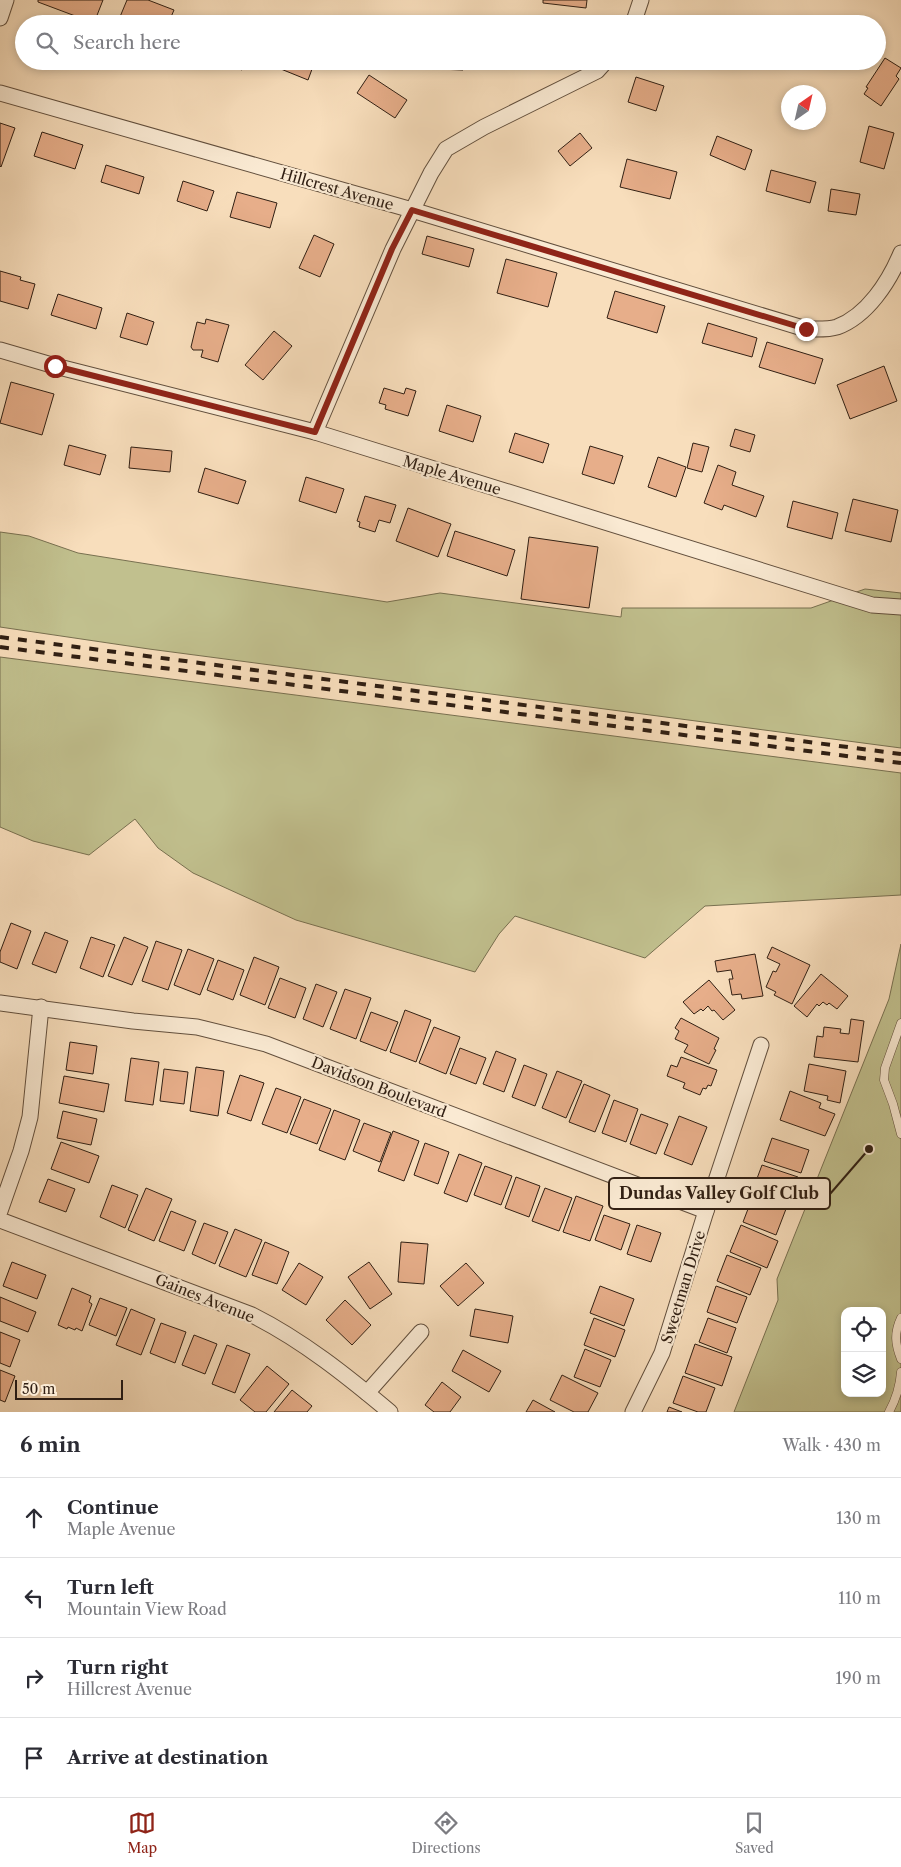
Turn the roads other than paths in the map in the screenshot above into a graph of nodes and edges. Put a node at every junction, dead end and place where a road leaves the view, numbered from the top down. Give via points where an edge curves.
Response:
1 (6, 0) edge
2 (642, 0) edge
3 (636, 15) edge
4 (0, 18) edge
5 (599, 70) edge
6 (0, 94) edge
7 (412, 210) junction
8 (901, 253) edge
9 (0, 350) edge
10 (315, 432) junction
11 (901, 607) edge
12 (0, 1003) edge
13 (41, 1008) junction
14 (901, 1023) edge
15 (761, 1045) dead end
16 (901, 1134) edge
17 (0, 1210) edge
18 (706, 1211) junction
19 (0, 1220) edge
20 (901, 1318) edge
21 (420, 1332) dead end
22 (901, 1359) edge
23 (901, 1372) edge
24 (367, 1393) junction
25 (390, 1412) edge
26 (633, 1412) edge
27 (889, 1412) edge

1 - 4 street
2 - 3 street
5 - 7 street via 446,149
6 - 7 street, Hillcrest Avenue
7 - 8 street, Hillcrest Avenue via 806,329 836,328 861,314 884,285
7 - 10 street via 392,249
9 - 10 street, Maple Avenue
10 - 11 street, Maple Avenue via 872,605
12 - 13 street, Davidson Boulevard
13 - 17 street via 30,1117 22,1151
13 - 18 street, Davidson Boulevard via 197,1027 266,1044
14 - 16 lane via 884,1080
15 - 18 street, Sweetman Drive
18 - 26 street, Sweetman Drive via 662,1353
19 - 24 street, Gaines Avenue via 252,1315 278,1328
20 - 22 lane via 895,1338
21 - 24 street
23 - 27 lane
24 - 25 street, Gaines Avenue

